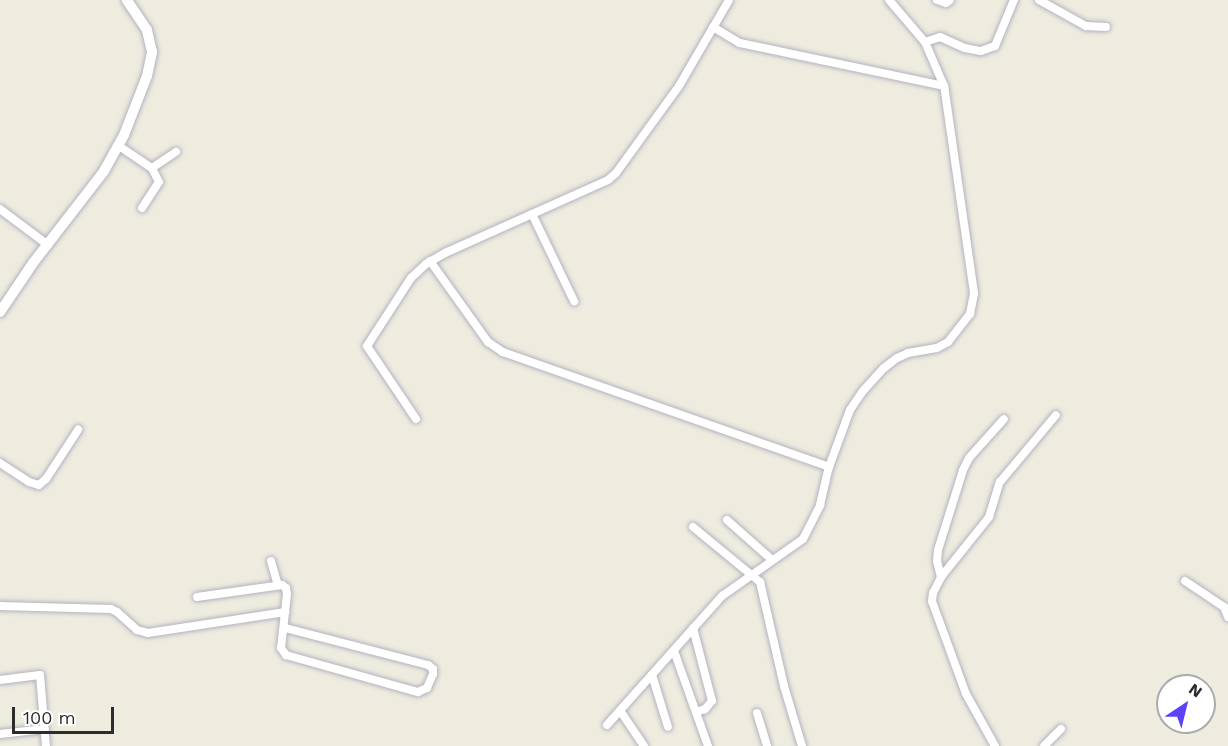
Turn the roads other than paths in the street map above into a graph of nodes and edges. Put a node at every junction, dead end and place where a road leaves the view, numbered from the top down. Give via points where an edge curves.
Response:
1 (127, 0) edge
2 (729, 0) edge
3 (889, 0) edge
4 (938, 0) edge
5 (950, 0) edge
6 (1014, 0) edge
7 (1039, 0) edge
8 (714, 27) junction
9 (1106, 27) dead end
10 (925, 42) junction
11 (944, 86) junction
12 (119, 146) junction
13 (176, 152) dead end
14 (152, 168) junction
15 (142, 208) dead end
16 (0, 209) edge
17 (532, 214) junction
18 (48, 245) junction
19 (430, 261) junction
20 (574, 301) dead end
21 (1, 310) edge
22 (1056, 415) dead end
23 (1004, 418) dead end
24 (416, 419) dead end
25 (78, 430) dead end
26 (0, 463) edge
27 (830, 467) junction
28 (727, 520) dead end
29 (693, 527) dead end
30 (772, 560) junction
31 (272, 561) dead end
32 (753, 574) junction
33 (941, 577) junction
34 (1185, 580) dead end
35 (278, 585) junction
36 (197, 597) dead end
37 (0, 606) edge
38 (285, 612) junction
39 (1228, 617) edge
40 (285, 628) junction
41 (693, 628) junction
42 (674, 651) junction
43 (652, 675) junction
44 (0, 680) edge
45 (621, 712) junction
46 (696, 712) junction
47 (757, 713) dead end
48 (607, 725) dead end
49 (668, 727) dead end
50 (45, 729) junction
51 (1061, 729) dead end
52 (0, 734) edge
53 (46, 746) edge
54 (644, 746) edge
55 (708, 746) edge
56 (767, 746) edge
57 (802, 746) edge
58 (995, 746) edge
59 (1044, 746) edge

1 - 12 main road via 147,30 152,52 147,76
2 - 8 street
3 - 10 street
4 - 5 street
6 - 10 street via 995,46 981,51 940,37
7 - 9 street via 1086,26
8 - 11 street via 740,43
8 - 17 street via 679,86 616,173 597,186
10 - 11 street
11 - 27 street via 973,303 963,325 948,342 908,353 884,368 850,410
12 - 14 street
12 - 18 main road
13 - 14 street
14 - 15 street via 159,182
16 - 18 street
17 - 19 street
17 - 20 street
18 - 21 main road
19 - 24 street via 411,278 367,344
19 - 27 street via 488,342 503,352
22 - 33 street via 1000,482 989,517
23 - 33 street via 963,470 938,550
25 - 26 street via 39,485
27 - 30 street via 809,530 798,545
28 - 30 street
29 - 32 street
30 - 32 street
31 - 35 street
32 - 41 street via 722,596
32 - 57 street via 761,586
33 - 58 street via 932,601 952,662
34 - 39 street via 1224,608
35 - 36 street
35 - 38 street via 286,588
37 - 38 street via 111,609 137,630 148,633
38 - 40 street
40 - 40 street via 283,652 301,661 418,692 427,688 433,674 428,665
41 - 42 street
41 - 46 street via 712,701
42 - 43 street
42 - 46 street
43 - 45 street
43 - 49 street
44 - 50 street via 40,675
45 - 48 street
45 - 54 street
46 - 55 street
47 - 56 street
50 - 52 street
50 - 53 street
51 - 59 street

